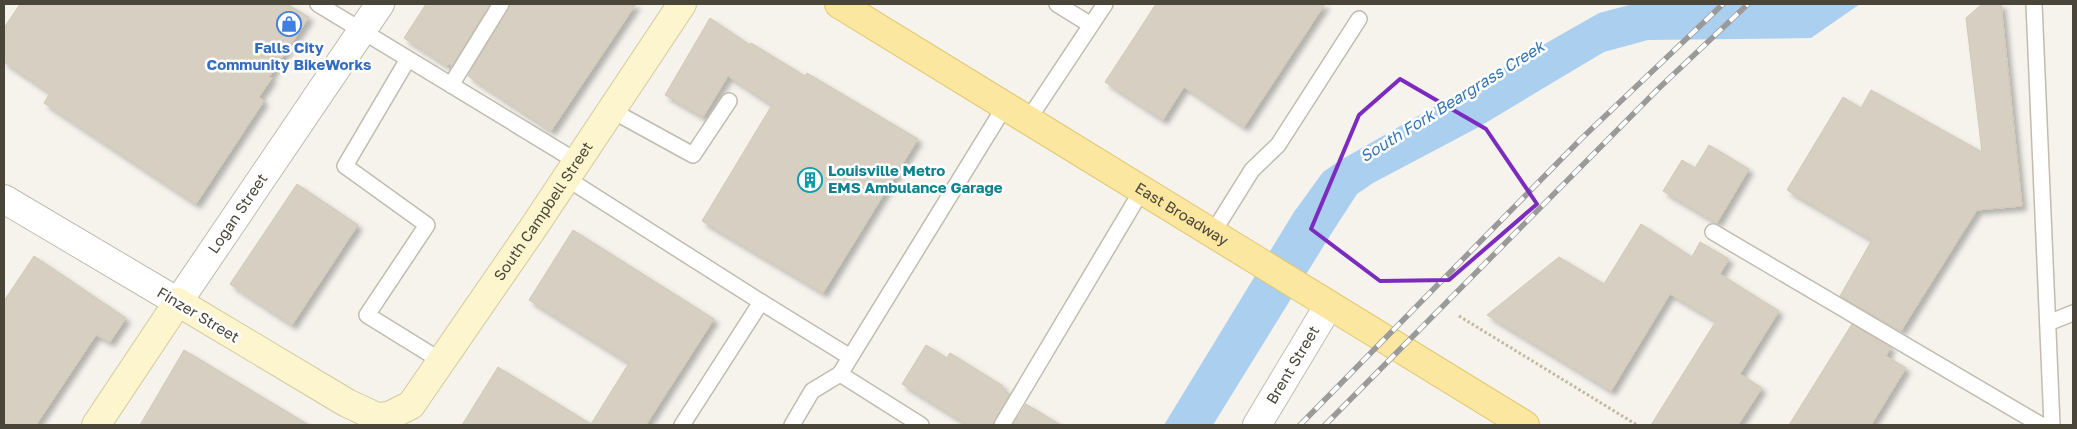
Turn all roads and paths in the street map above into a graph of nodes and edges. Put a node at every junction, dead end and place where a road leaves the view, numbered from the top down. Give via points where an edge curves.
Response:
1 (318, 4) edge
2 (380, 4) edge
3 (501, 4) edge
4 (682, 4) edge
5 (839, 4) edge
6 (1057, 4) edge
7 (1105, 4) edge
8 (2034, 4) edge
9 (1359, 19) dead end
10 (1091, 25) junction
11 (363, 31) junction
12 (408, 59) junction
13 (450, 85) junction
14 (729, 101) dead end
15 (611, 110) junction
16 (1016, 113) junction
17 (571, 169) junction
18 (1142, 190) junction
19 (4, 199) edge
20 (1713, 232) dead end
21 (1212, 234) junction
22 (178, 302) junction
23 (761, 302) junction
24 (1329, 305) junction
25 (2073, 313) edge
26 (1459, 316) dead end
27 (2048, 323) junction
28 (850, 357) junction
29 (443, 362) junction
30 (840, 374) junction
31 (396, 418) edge
32 (1508, 421) edge
33 (96, 425) edge
34 (682, 425) edge
35 (792, 425) edge
36 (921, 425) edge
37 (1002, 425) edge
38 (1257, 425) edge
39 (1637, 425) edge
40 (2041, 425) edge
41 (2052, 425) edge

1 - 11 lane
2 - 11 street, Logan Street
3 - 13 lane
4 - 15 main road, South Campbell Street
5 - 16 main road, East Broadway
6 - 10 lane
7 - 10 lane
8 - 27 lane
9 - 21 lane via 1278,145 1252,170
10 - 16 lane
11 - 12 lane
11 - 22 street, Logan Street
12 - 13 lane
12 - 29 lane via 345,166 427,225 367,315
13 - 17 lane
14 - 15 lane via 693,155
15 - 17 main road, South Campbell Street
16 - 18 main road, East Broadway
16 - 28 lane
17 - 23 lane
17 - 29 main road, South Campbell Street
18 - 21 main road, East Broadway
18 - 37 lane
19 - 22 street, Finzer Street
20 - 40 lane
21 - 24 main road, East Broadway
22 - 31 main road, Finzer Street via 347,403 377,417
22 - 33 main road, Logan Street
23 - 28 lane
23 - 34 lane
24 - 32 main road, East Broadway
24 - 38 street, Brent Street
25 - 27 lane
26 - 39 path
27 - 41 lane
28 - 30 lane
29 - 31 main road, South Campbell Street via 412,405
30 - 35 lane via 812,391
30 - 36 lane

